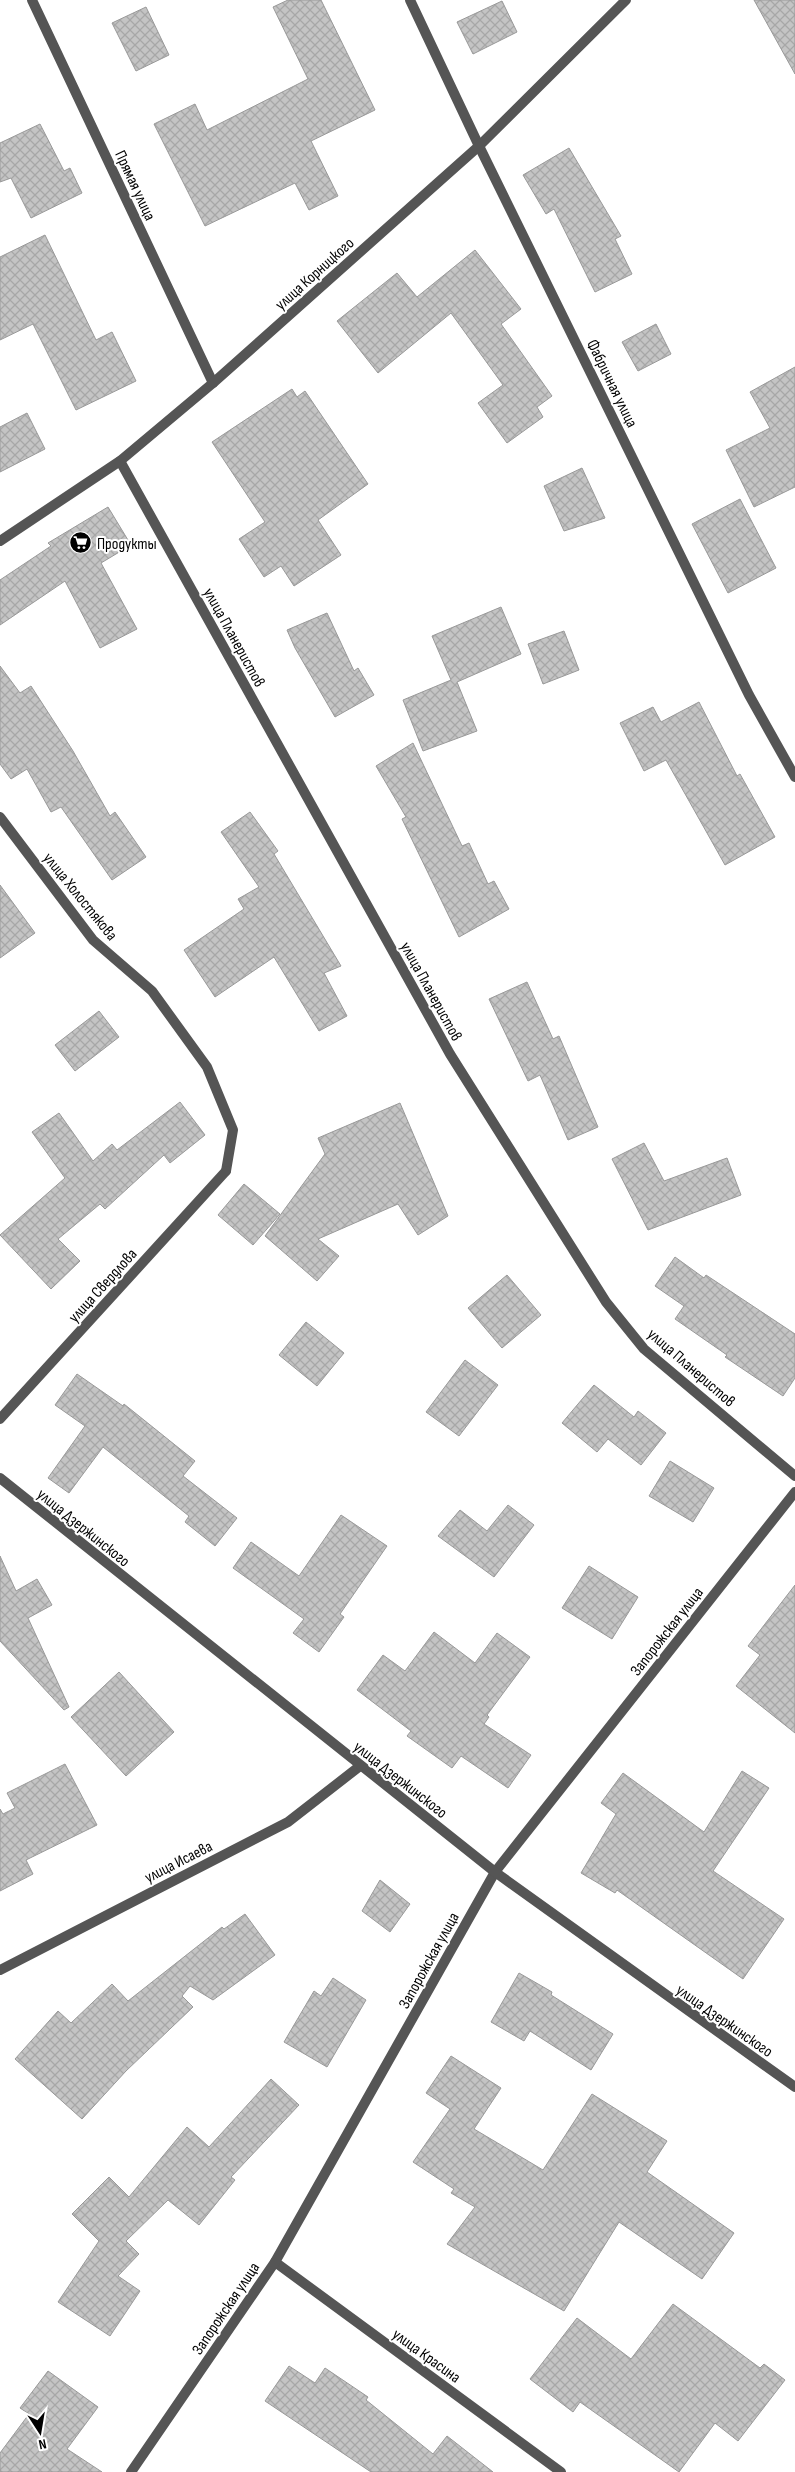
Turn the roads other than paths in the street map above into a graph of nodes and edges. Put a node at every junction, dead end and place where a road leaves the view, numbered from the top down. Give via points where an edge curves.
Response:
1 (32, 0) edge
2 (410, 0) edge
3 (626, 0) edge
4 (479, 146) junction
5 (213, 382) junction
6 (120, 461) junction
7 (0, 541) edge
8 (795, 777) edge
9 (0, 817) edge
10 (226, 1171) joint
11 (0, 1419) edge
12 (795, 1476) edge
13 (0, 1478) edge
14 (795, 1492) edge
15 (360, 1766) junction
16 (495, 1872) junction
17 (0, 1970) edge
18 (795, 2087) edge
19 (275, 2262) junction
20 (131, 2472) edge
21 (560, 2472) edge

1 - 5 street, Прямая улица
2 - 4 street, Фабричная улица
3 - 4 street, улица Корницкого
4 - 5 street, улица Корницкого
4 - 8 street, Фабричная улица via 749,695
5 - 6 street, улица Корницкого
6 - 7 street, улица Корницкого
6 - 12 street, улица Планеристов via 450,1054 606,1302 644,1349
9 - 10 street, улица Холостякова via 93,940 152,992 207,1066 233,1130
10 - 11 street, улица Свердлова
13 - 15 street, улица Дзержинского
14 - 16 street, Запорожская улица
15 - 16 street, улица Дзержинского
15 - 17 street, улица Исаева via 288,1822
16 - 18 street, улица Дзержинского
16 - 19 street, Запорожская улица
19 - 20 street, Запорожская улица
19 - 21 street, улица Красина

